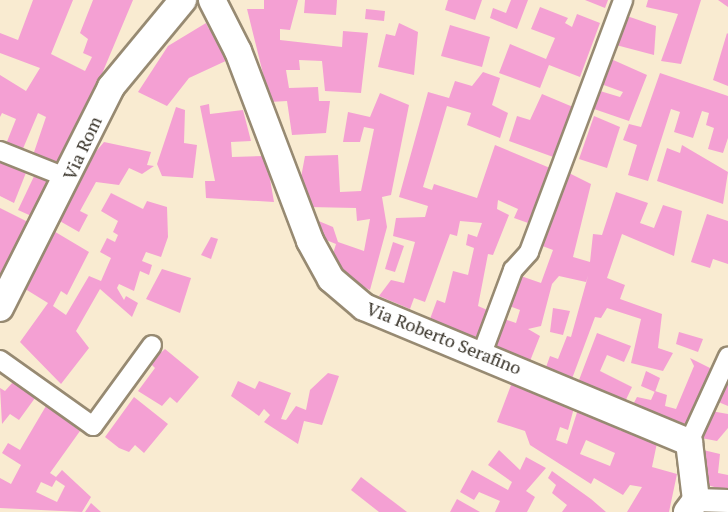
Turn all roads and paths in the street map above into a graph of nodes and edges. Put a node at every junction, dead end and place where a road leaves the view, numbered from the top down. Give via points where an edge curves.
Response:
1 (183, 0) edge
2 (213, 0) edge
3 (623, 0) edge
4 (0, 151) edge
5 (68, 178) junction
6 (0, 308) edge
7 (152, 345) dead end
8 (481, 356) junction
9 (728, 357) edge
10 (0, 360) edge
11 (689, 442) junction
12 (728, 501) edge
13 (691, 506) edge

1 - 5 main road, Via Rom via 111,87
2 - 8 main road, Via Roberto Serafino via 238,51 310,241 331,279 364,307
3 - 8 street via 529,252 513,270
4 - 5 street
5 - 6 main road, Via Rom
7 - 10 street via 93,426
8 - 11 main road, Via Roberto Serafino
9 - 11 street
11 - 13 main road
12 - 13 street

